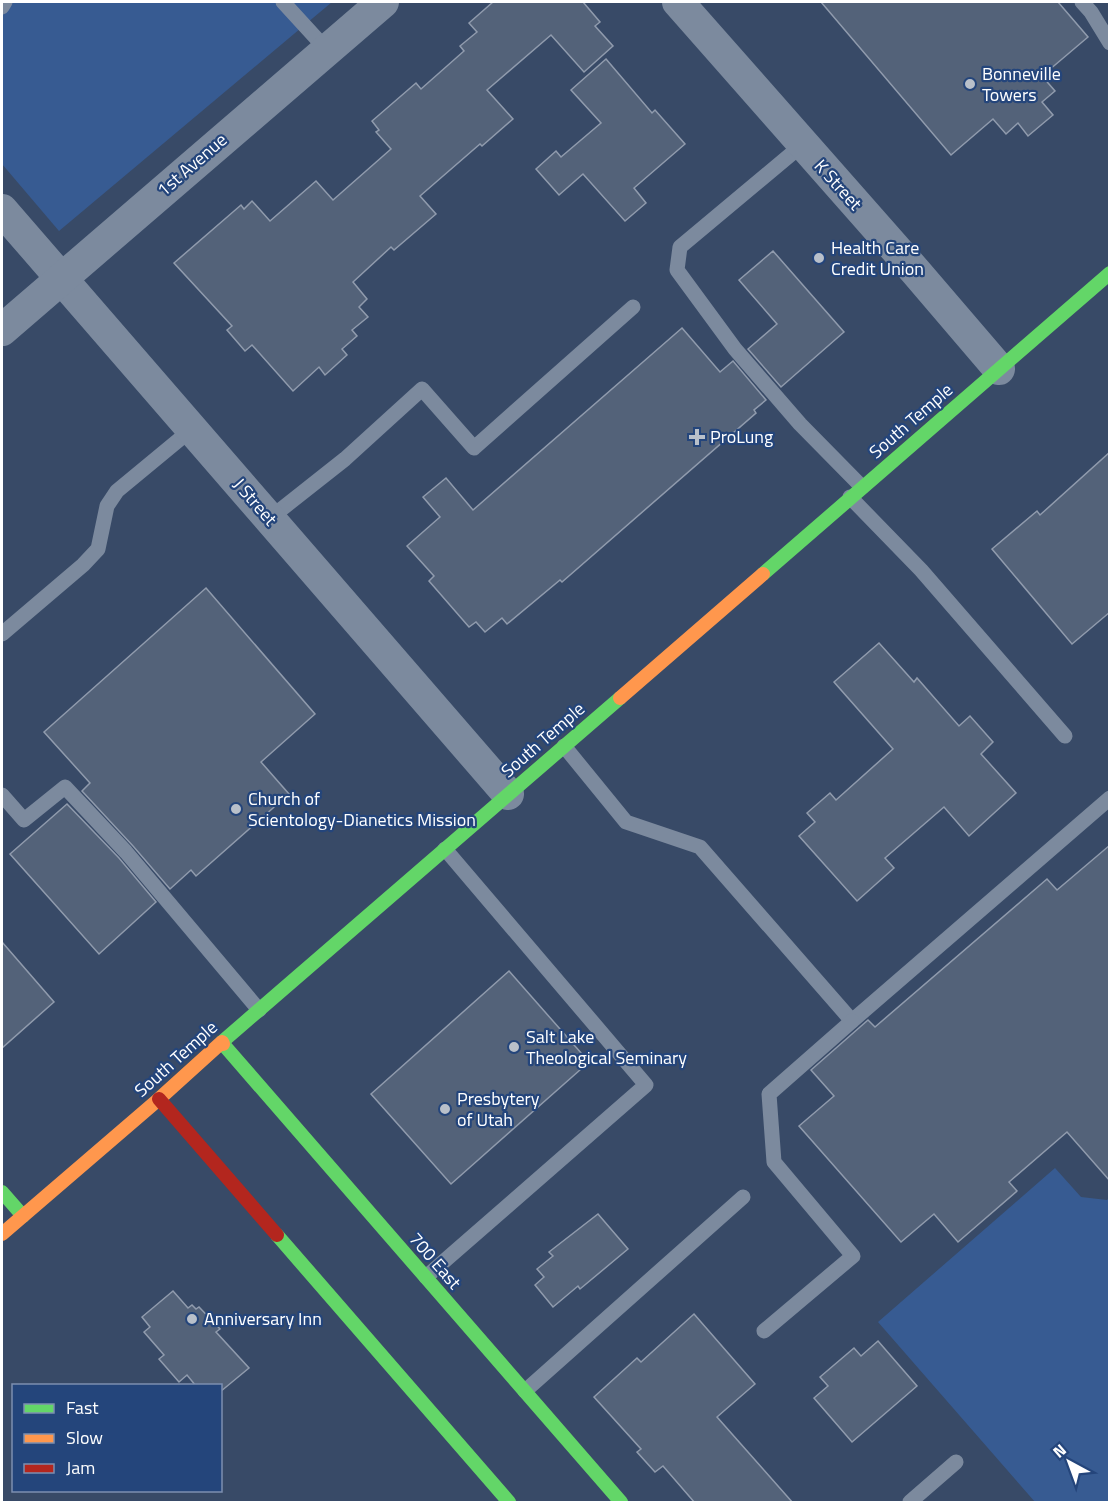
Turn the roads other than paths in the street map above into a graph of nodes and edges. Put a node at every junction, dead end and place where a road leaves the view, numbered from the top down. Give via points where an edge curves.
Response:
1 (6, 2) edge
2 (283, 2) edge
3 (383, 2) edge
4 (678, 2) edge
5 (1082, 2) edge
6 (2, 7) edge
7 (1110, 43) edge
8 (327, 50) junction
9 (802, 145) junction
10 (2, 210) edge
11 (60, 278) junction
12 (1106, 283) edge
13 (633, 307) dead end
14 (2, 330) edge
15 (999, 369) junction
16 (192, 429) junction
17 (856, 492) junction
18 (269, 519) junction
19 (2, 634) edge
20 (1065, 736) dead end
21 (564, 746) junction
22 (508, 794) junction
23 (2, 795) edge
24 (1110, 798) edge
25 (445, 849) junction
26 (259, 1010) junction
27 (852, 1022) junction
28 (222, 1042) junction
29 (159, 1099) junction
30 (2, 1192) edge
31 (743, 1197) dead end
32 (23, 1216) junction
33 (2, 1234) edge
34 (426, 1278) junction
35 (764, 1331) dead end
36 (525, 1391) junction
37 (956, 1462) dead end
38 (509, 1503) edge
39 (621, 1503) edge
40 (910, 1503) edge

1 - 6 lane
2 - 8 lane
3 - 8 street, 1st Avenue
4 - 9 street, K Street
5 - 7 lane
8 - 11 street, 1st Avenue
9 - 15 street, K Street
9 - 17 lane via 680,248 676,270 735,350
10 - 11 street, J Street
11 - 14 street, 1st Avenue
11 - 16 street, J Street
12 - 15 main road, South Temple
13 - 18 lane via 474,448 422,389 345,459
15 - 17 main road, South Temple
16 - 18 street, J Street
16 - 19 lane via 117,491 107,506 98,549
17 - 20 lane
17 - 21 main road, South Temple
18 - 22 street, J Street
21 - 22 main road, South Temple
21 - 27 lane via 626,822 700,847
22 - 25 main road, South Temple
23 - 26 lane via 24,820 65,787 133,860
24 - 27 lane
25 - 26 main road, South Temple
25 - 34 lane via 646,1085
26 - 28 main road, South Temple
27 - 35 lane via 769,1094 774,1162 853,1256
28 - 29 main road, South Temple
28 - 34 main road, 700 East
29 - 32 main road, South Temple
29 - 38 main road
30 - 32 main road
31 - 36 lane
32 - 33 main road, South Temple
34 - 36 main road, 700 East
36 - 39 main road, 700 East
37 - 40 lane

